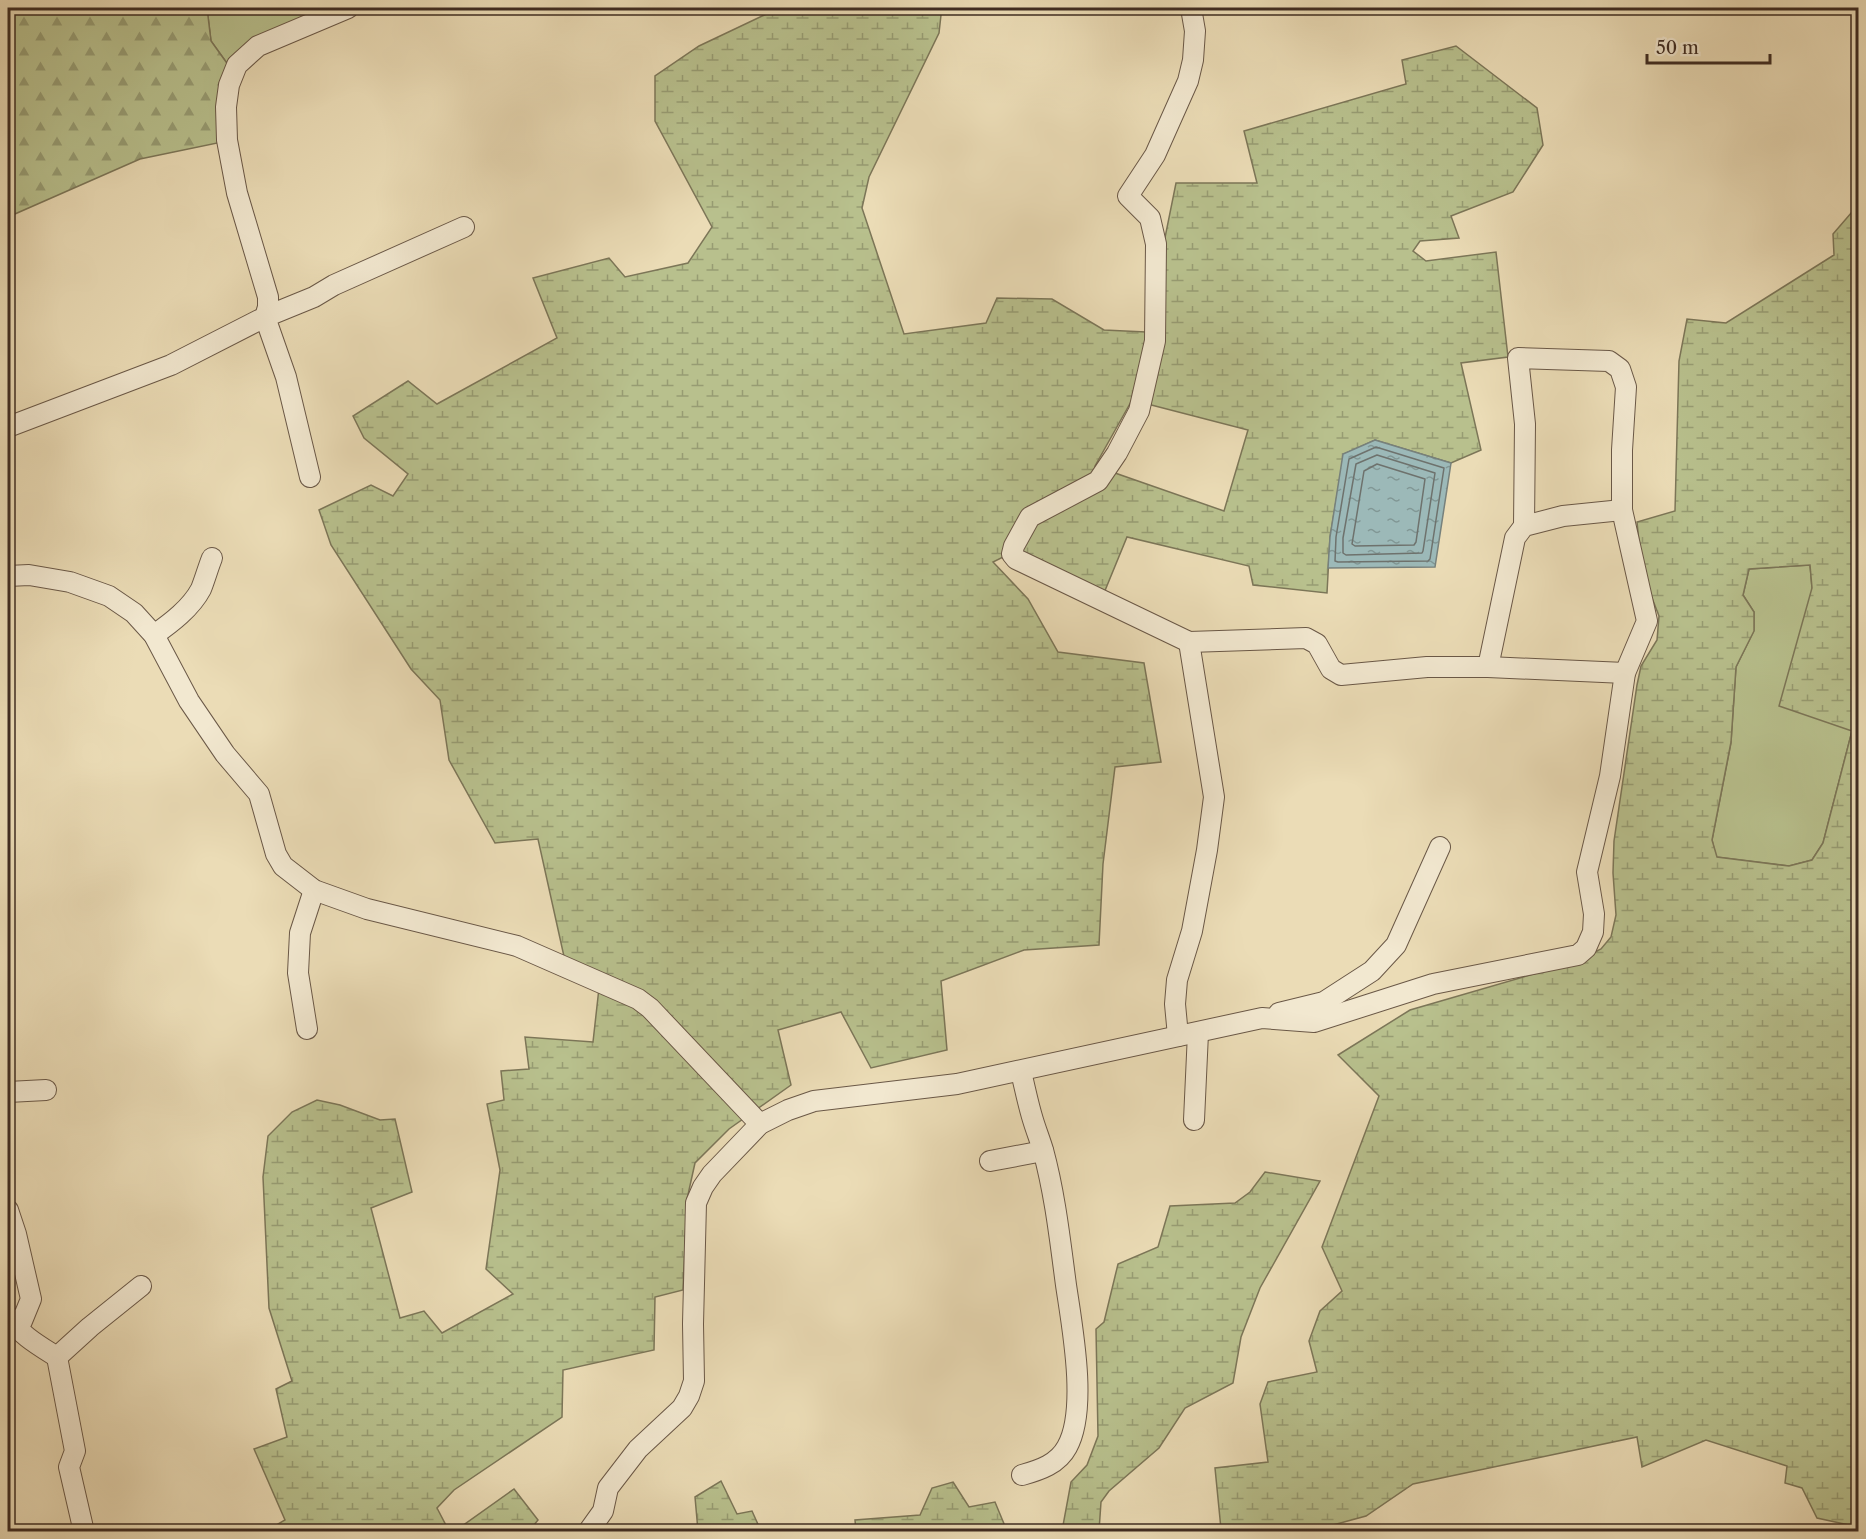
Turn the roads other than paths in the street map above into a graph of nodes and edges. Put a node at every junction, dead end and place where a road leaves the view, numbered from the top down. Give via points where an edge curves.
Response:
1 (348, 8) edge
2 (1191, 8) edge
3 (464, 227) dead end
4 (265, 316) junction
5 (8, 427) edge
6 (310, 477) dead end
7 (1622, 510) junction
8 (1524, 526) junction
9 (212, 558) dead end
10 (8, 576) edge
11 (154, 635) junction
12 (1190, 642) junction
13 (1488, 667) junction
14 (1624, 673) junction
15 (1440, 847) dead end
16 (314, 890) junction
17 (1262, 1018) junction
18 (307, 1029) dead end
19 (1198, 1033) junction
20 (1178, 1036) junction
21 (1021, 1072) junction
22 (46, 1090) dead end
23 (8, 1092) edge
24 (1194, 1120) dead end
25 (760, 1124) junction
26 (1043, 1151) junction
27 (990, 1161) dead end
28 (8, 1210) edge
29 (141, 1286) dead end
30 (12, 1322) edge
31 (57, 1357) junction
32 (1023, 1475) dead end
33 (84, 1532) edge
34 (588, 1532) edge

1 - 4 street via 258,46 237,65 229,85 227,140 237,192 268,297
2 - 12 street via 1196,31 1188,81 1155,155 1128,196 1150,218 1156,244 1155,341 1139,411 1098,481 1030,517 1012,554
3 - 4 street
4 - 5 street via 171,365
4 - 6 street via 286,377
7 - 8 street via 1563,516
7 - 8 street via 1626,387 1620,369 1609,361 1518,358 1525,424
7 - 14 street via 1647,621
8 - 13 street via 1515,538
9 - 11 street via 201,589 191,603
10 - 11 street via 29,575 70,582 109,596 134,613
11 - 16 street via 189,701 225,754 259,794 283,866
12 - 13 street via 1306,638 1317,644 1332,669 1341,675 1427,667
12 - 20 street via 1214,797 1192,931 1177,980
13 - 14 street
14 - 17 street via 1610,776 1587,872 1594,914 1593,932 1586,948 1578,955 1433,984 1314,1022
15 - 17 street via 1396,945 1372,971 1324,1002
16 - 18 street via 300,933 298,973
16 - 25 street via 367,909 517,946 638,999
17 - 19 street
19 - 20 street
19 - 24 street
20 - 21 street
21 - 25 street via 957,1084 814,1101
21 - 26 street
22 - 23 street
25 - 34 street via 712,1174 696,1203 694,1381 689,1396 682,1408 638,1449 608,1488 603,1511
26 - 27 street
26 - 32 street via 1062,1254 1077,1404 1068,1446 1042,1469
28 - 30 street via 31,1299 22,1321
29 - 31 street
30 - 31 street via 34,1343
31 - 33 street via 75,1451 69,1467

